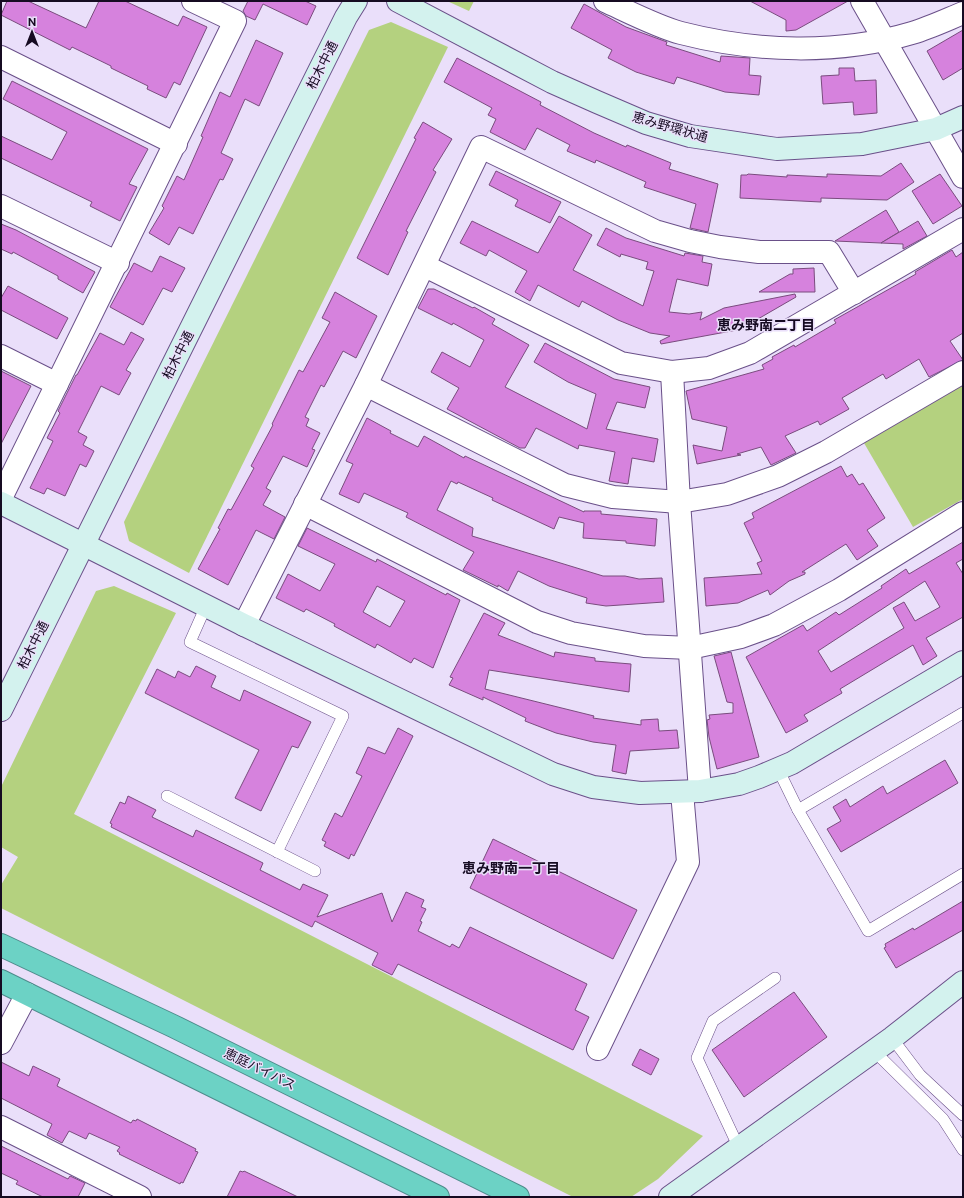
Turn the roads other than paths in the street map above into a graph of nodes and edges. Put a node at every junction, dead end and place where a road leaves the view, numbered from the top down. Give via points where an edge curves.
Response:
1 (193, 1) edge
2 (356, 1) edge
3 (398, 1) edge
4 (605, 1) edge
5 (862, 1) edge
6 (963, 13) edge
7 (885, 40) junction
8 (1, 57) edge
9 (963, 117) edge
10 (936, 129) junction
11 (176, 144) junction
12 (963, 177) edge
13 (1, 206) edge
14 (963, 229) edge
15 (118, 263) junction
16 (425, 266) junction
17 (854, 293) junction
18 (1, 356) edge
19 (672, 372) junction
20 (963, 372) edge
21 (57, 384) junction
22 (366, 385) junction
23 (1, 498) edge
24 (679, 502) junction
25 (1, 503) edge
26 (305, 504) junction
27 (963, 513) edge
28 (84, 544) junction
29 (206, 606) junction
30 (244, 625) junction
31 (690, 648) junction
32 (963, 662) edge
33 (1, 710) edge
34 (963, 713) edge
35 (778, 769) junction
36 (691, 791) junction
37 (167, 796) dead end
38 (798, 810) junction
39 (278, 852) junction
40 (315, 871) dead end
41 (963, 874) edge
42 (1, 945) edge
43 (775, 978) dead end
44 (1, 981) edge
45 (963, 982) edge
46 (27, 994) junction
47 (892, 1038) junction
48 (1, 1043) edge
49 (598, 1049) dead end
50 (874, 1051) junction
51 (963, 1115) edge
52 (1, 1127) edge
53 (739, 1148) junction
54 (963, 1150) edge
55 (140, 1197) edge
56 (438, 1197) edge
57 (518, 1197) edge
58 (670, 1197) edge

1 - 11 street via 235,21
2 - 28 street, 柏木中通
3 - 10 street, 恵み野環状通 via 552,82 646,123 690,136 777,149 862,144
4 - 7 street via 679,33 754,46 828,47
5 - 7 street
6 - 7 street
7 - 10 street
8 - 11 street
9 - 10 street, 恵み野環状通
10 - 12 street
11 - 15 street
13 - 15 street
14 - 17 street
15 - 21 street
16 - 17 street via 481,147 662,233 720,247 758,252 829,252
16 - 19 street via 621,362
16 - 22 street
17 - 19 street via 750,353 709,368
18 - 21 street
19 - 24 street
20 - 24 street via 826,452 778,476 727,494
21 - 23 street
22 - 24 street via 565,485 613,497
22 - 26 street
24 - 31 street
25 - 28 street
26 - 30 street
26 - 31 street via 537,622 608,641
27 - 31 street via 839,590 774,625 741,637
28 - 29 street
28 - 33 street, 柏木中通
29 - 30 street
29 - 39 lane via 190,642 343,716
30 - 36 street via 553,774 593,787 640,793
31 - 36 street
32 - 35 street
34 - 38 lane
35 - 36 street via 739,784
35 - 38 lane
36 - 49 street via 688,862
37 - 39 lane
38 - 41 lane via 868,931
39 - 40 lane
42 - 57 highway, 恵庭バイパス via 173,1026
43 - 53 lane via 713,1021 697,1058
44 - 46 highway
45 - 47 street
46 - 48 street
46 - 56 highway
47 - 50 street
47 - 51 lane via 920,1075
50 - 53 street
50 - 54 lane via 943,1119
52 - 55 street
53 - 58 street

